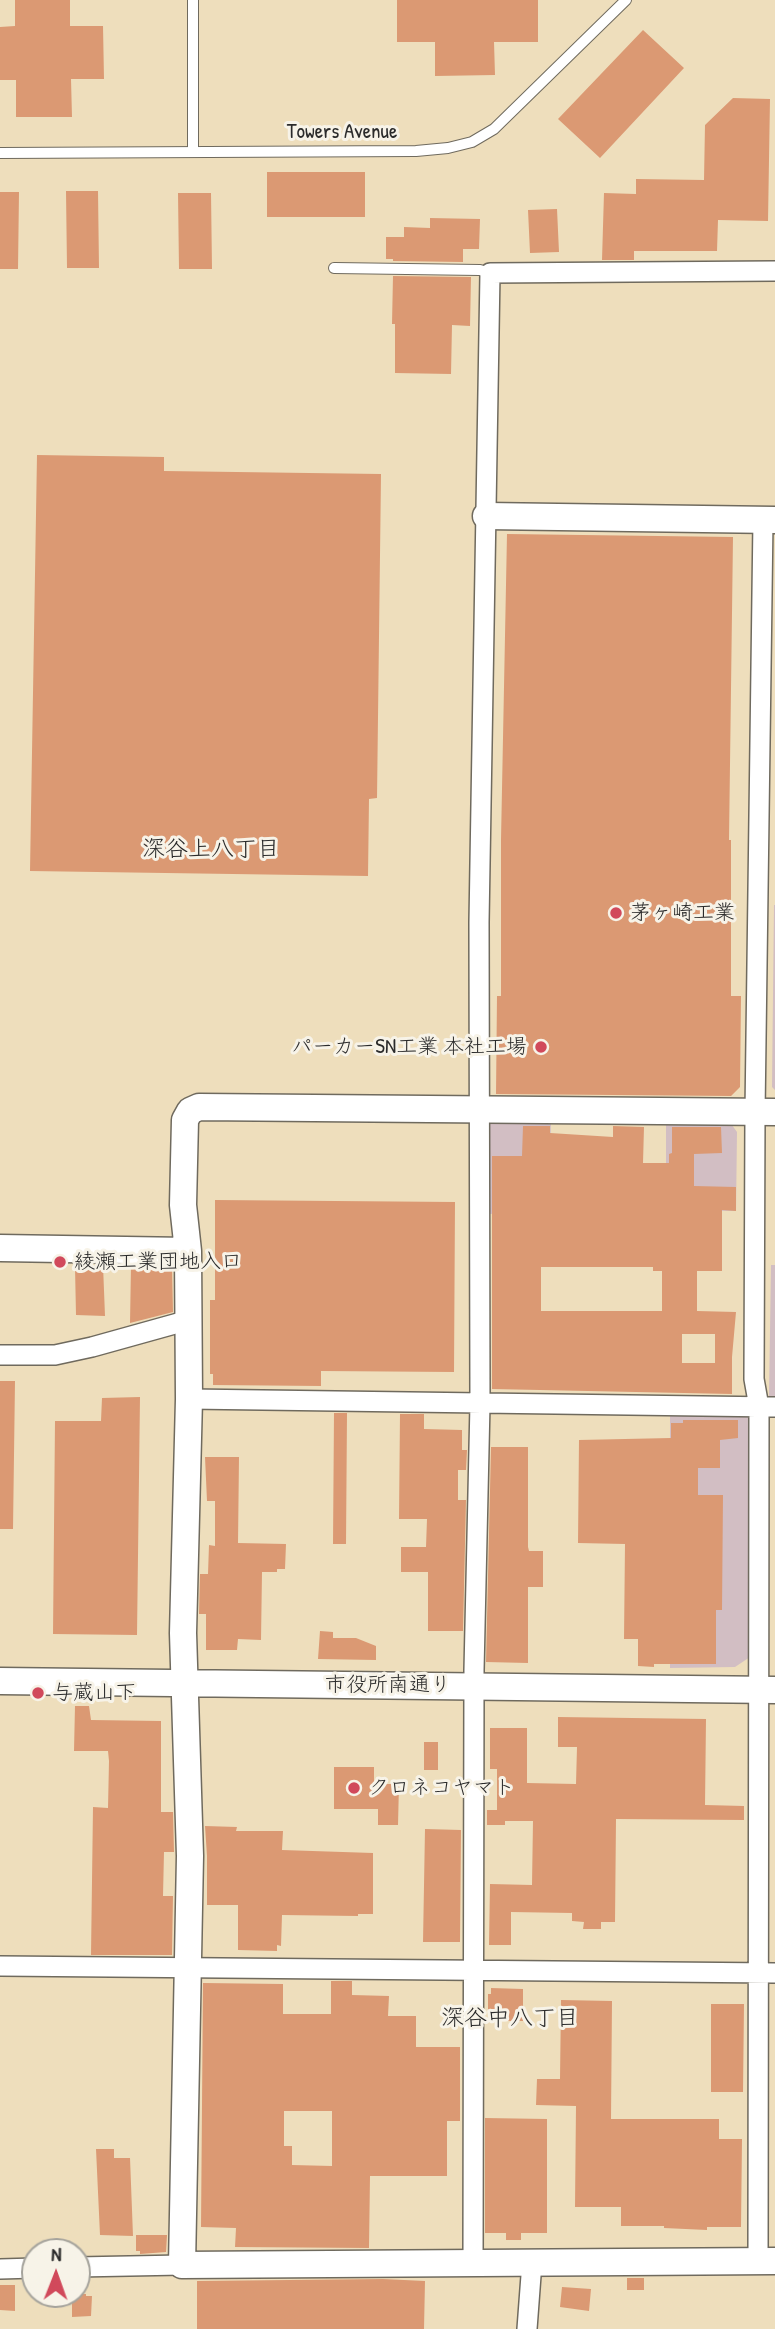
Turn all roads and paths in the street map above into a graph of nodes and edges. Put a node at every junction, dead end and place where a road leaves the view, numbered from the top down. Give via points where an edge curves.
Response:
1 (193, 0) edge
2 (626, 0) edge
3 (194, 152) junction
4 (0, 153) edge
5 (334, 268) dead end
6 (775, 271) edge
7 (490, 273) junction
8 (486, 516) junction
9 (769, 520) edge
10 (481, 1110) junction
11 (765, 1112) edge
12 (0, 1248) edge
13 (188, 1251) junction
14 (188, 1320) junction
15 (0, 1355) edge
16 (189, 1399) junction
17 (480, 1404) junction
18 (767, 1407) edge
19 (0, 1681) edge
20 (185, 1683) junction
21 (474, 1686) junction
22 (767, 1690) edge
23 (0, 1966) edge
24 (189, 1967) junction
25 (474, 1970) junction
26 (767, 1973) edge
27 (766, 2261) edge
28 (473, 2262) junction
29 (533, 2262) junction
30 (182, 2265) junction
31 (91, 2267) edge
32 (21, 2268) edge
33 (0, 2269) edge
34 (527, 2329) edge

1 - 3 lane
2 - 3 lane, Towers Avenue via 514,111 472,142 416,151
3 - 4 lane, Towers Avenue
5 - 7 lane
6 - 7 street
7 - 8 street
8 - 9 street
8 - 10 street via 479,922
9 - 11 street
10 - 11 street
10 - 13 street via 199,1107 190,1111 185,1120 183,1205
10 - 17 street
11 - 18 street via 754,1379
12 - 13 street
13 - 14 street
14 - 15 street via 55,1355
14 - 16 street
16 - 17 street
16 - 20 street
17 - 18 street
17 - 21 street
18 - 22 street
19 - 20 street, 市役所南通り
20 - 21 street, 市役所南通り
20 - 24 street
21 - 22 street, 市役所南通り
21 - 25 street
22 - 26 street
23 - 24 street
24 - 25 street
24 - 30 street
25 - 26 street
25 - 28 street
26 - 27 street
27 - 29 street
28 - 29 street
28 - 30 street
29 - 34 street
30 - 31 street
32 - 33 street

